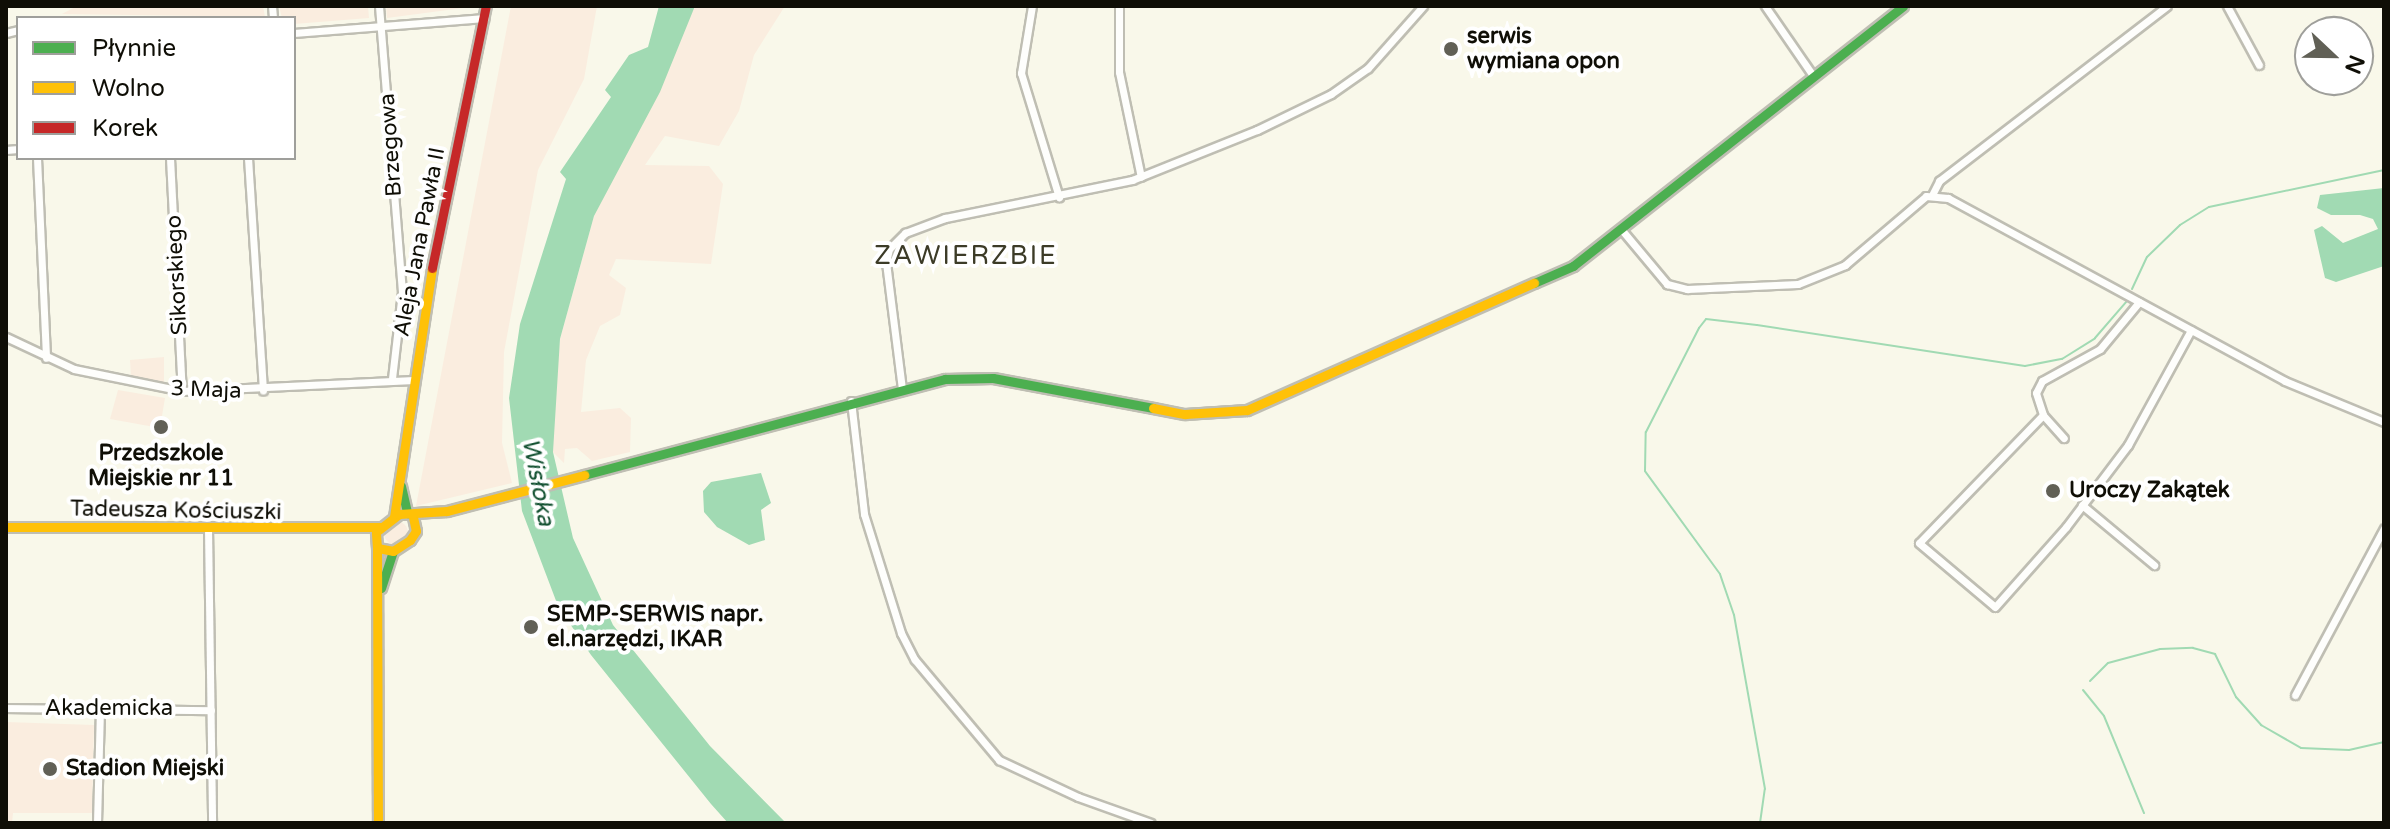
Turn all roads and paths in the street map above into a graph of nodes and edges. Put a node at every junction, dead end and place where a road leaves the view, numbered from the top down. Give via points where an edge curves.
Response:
1 (379, 6) edge
2 (486, 6) edge
3 (1032, 6) edge
4 (1119, 6) edge
5 (1423, 6) edge
6 (1765, 6) edge
7 (1903, 6) edge
8 (2167, 6) edge
9 (2227, 6) edge
10 (484, 18) junction
11 (380, 27) junction
12 (296, 33) edge
13 (2259, 65) dead end
14 (1814, 77) junction
15 (37, 160) edge
16 (170, 160) edge
17 (248, 160) edge
18 (1141, 177) junction
19 (1932, 195) junction
20 (1059, 197) junction
21 (1621, 229) junction
22 (2139, 302) junction
23 (2191, 330) junction
24 (6, 337) edge
25 (46, 358) junction
26 (392, 378) junction
27 (414, 380) junction
28 (902, 389) junction
29 (182, 391) junction
30 (263, 391) junction
31 (851, 401) junction
32 (2043, 415) junction
33 (2384, 422) edge
34 (2064, 438) dead end
35 (401, 486) junction
36 (2082, 505) junction
37 (447, 511) junction
38 (410, 515) junction
39 (394, 517) junction
40 (6, 527) edge
41 (380, 527) junction
42 (208, 528) junction
43 (2384, 528) edge
44 (346, 531) junction
45 (416, 531) junction
46 (376, 544) junction
47 (393, 551) junction
48 (2154, 565) dead end
49 (378, 599) junction
50 (2295, 695) dead end
51 (6, 708) edge
52 (100, 709) junction
53 (211, 710) junction
54 (97, 823) edge
55 (212, 823) edge
56 (378, 823) edge
57 (1151, 823) edge

1 - 11 street, Brzegowa
2 - 10 street, Aleja Jana Pawła II
3 - 20 street via 1021,73
4 - 18 street via 1119,72
5 - 18 street via 1398,40 1331,94
6 - 14 street
7 - 14 street
8 - 19 street via 1939,181
9 - 13 street
10 - 11 street
10 - 27 street, Aleja Jana Pawła II
11 - 12 street
11 - 26 street, Brzegowa via 402,292
14 - 21 street
15 - 25 street
16 - 29 street, Sikorskiego
17 - 30 street
18 - 20 street
19 - 21 street via 1845,265 1798,284 1687,289 1667,284
19 - 22 street via 1948,198
20 - 28 street via 945,218 905,233 891,246 887,293
21 - 28 street via 1540,283 1227,415 1185,414 973,376
22 - 23 street
22 - 32 street via 2100,349 2042,381 2036,393
23 - 33 street via 2285,381
23 - 36 street via 2128,445
24 - 25 street, 3 Maja
25 - 29 street, 3 Maja via 114,381
26 - 27 street, 3 Maja
26 - 30 street, 3 Maja
27 - 35 street, Aleja Jana Pawła II
28 - 31 street
29 - 30 street, 3 Maja
31 - 37 street
31 - 57 street via 864,514 915,660 999,760
32 - 34 street
32 - 36 street via 1919,543 1995,607
35 - 38 street, Aleja Jana Pawła II
35 - 39 street, Aleja Jana Pawła II
36 - 48 street
37 - 38 street
37 - 45 street
38 - 39 street
38 - 45 street, Aleja Jana Pawła II
39 - 41 street
40 - 42 street, Tadeusza Kościuszki
41 - 44 street, Tadeusza Kościuszki
41 - 46 street
42 - 44 street, Tadeusza Kościuszki
42 - 53 street
43 - 50 street
44 - 46 street, Tadeusza Kościuszki
45 - 47 street
46 - 47 street, Tadeusza Kościuszki
46 - 49 street
47 - 49 street
49 - 56 street
51 - 52 street, Akademicka
52 - 53 street, Akademicka
52 - 54 street
53 - 55 street

